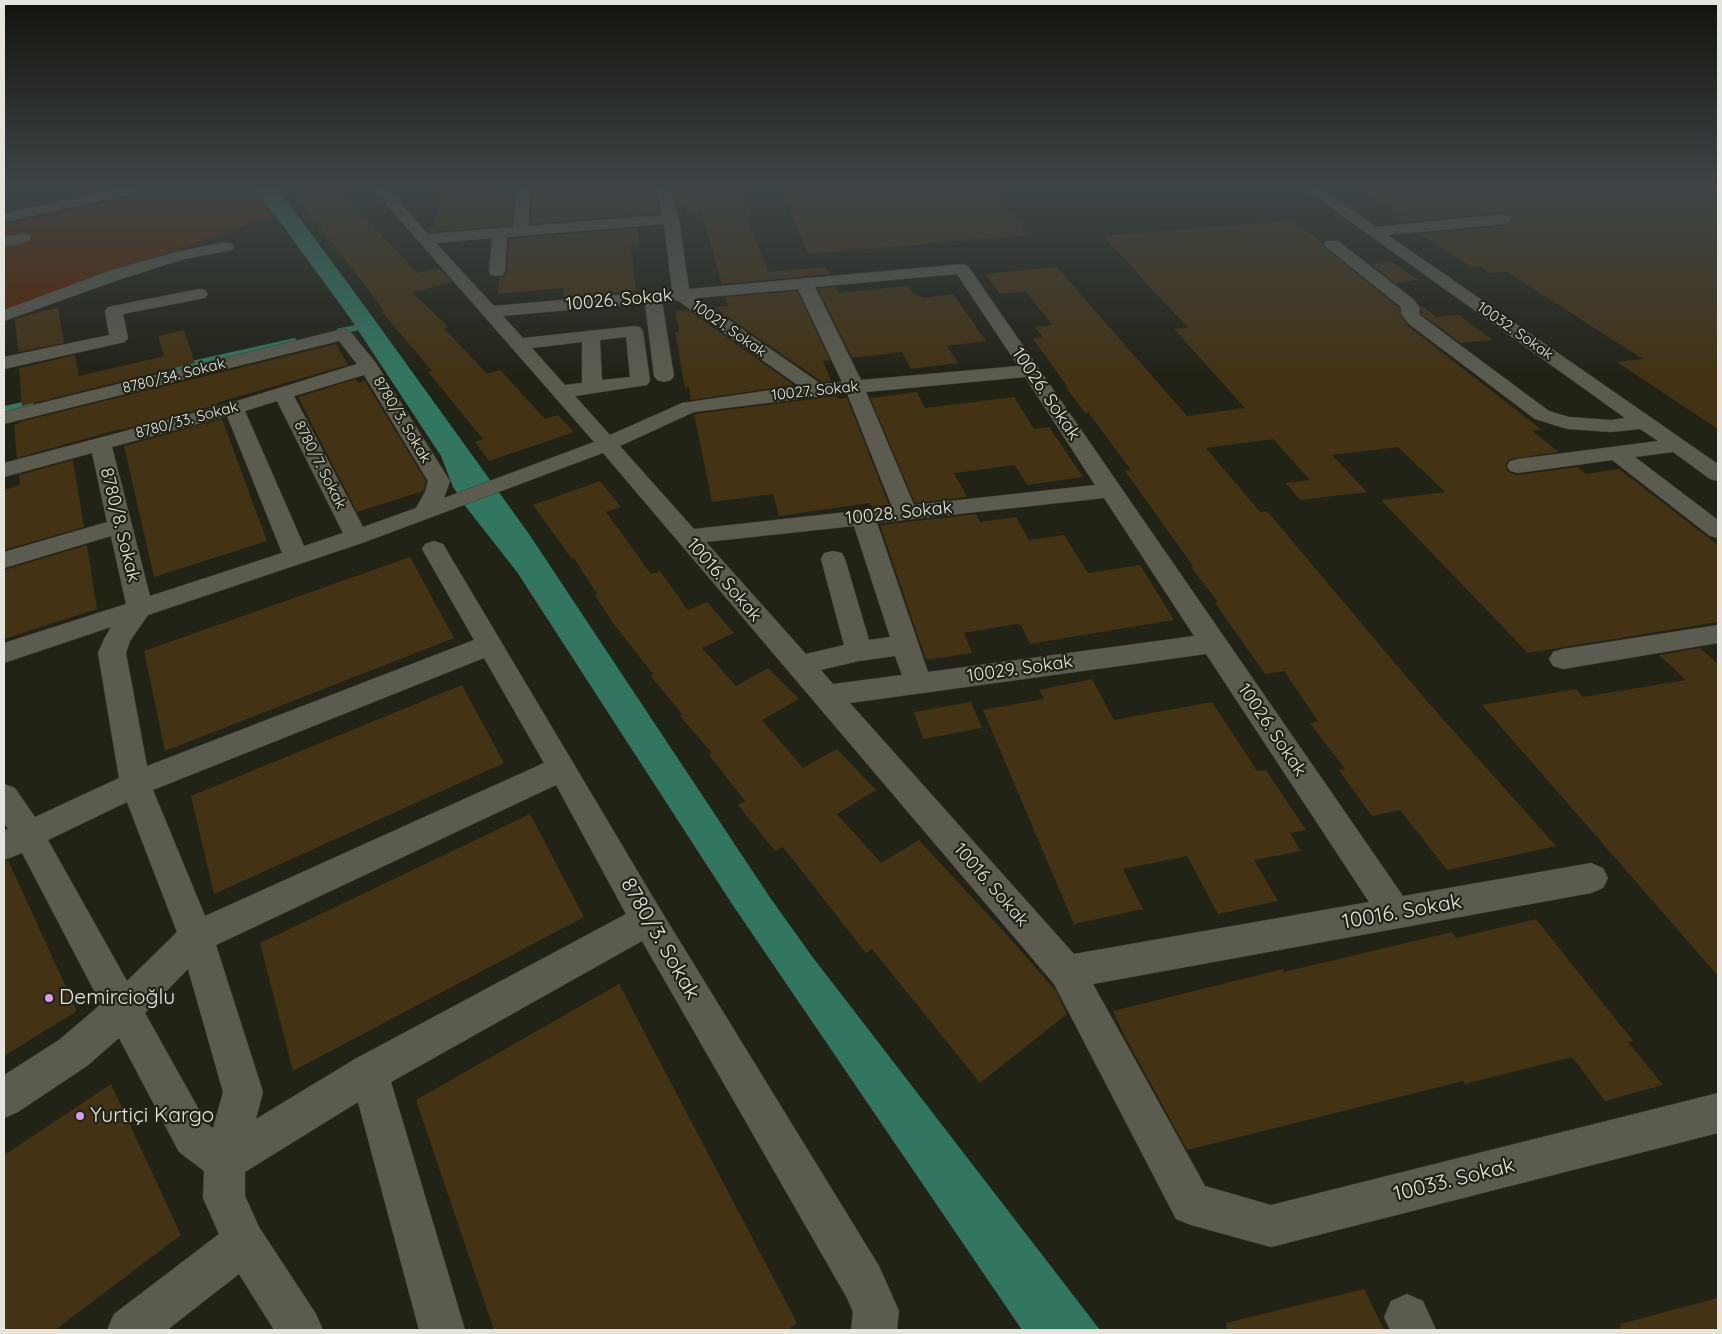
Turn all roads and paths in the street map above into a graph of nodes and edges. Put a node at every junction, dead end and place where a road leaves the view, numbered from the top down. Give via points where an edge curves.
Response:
1 (203, 251) edge
2 (435, 251) edge
3 (499, 251) edge
4 (675, 251) edge
5 (1341, 251) edge
6 (1401, 251) edge
7 (497, 271) dead end
8 (804, 283) junction
9 (199, 294) dead end
10 (680, 295) junction
11 (653, 297) junction
12 (489, 312) junction
13 (4, 316) edge
14 (343, 334) joint
15 (591, 335) junction
16 (517, 344) junction
17 (6, 357) edge
18 (369, 367) junction
19 (1030, 371) junction
20 (664, 376) dead end
21 (592, 387) junction
22 (854, 387) junction
23 (817, 390) junction
24 (282, 392) junction
25 (560, 392) junction
26 (234, 408) junction
27 (4, 418) edge
28 (1644, 422) junction
29 (100, 443) junction
30 (607, 444) junction
31 (1678, 446) junction
32 (1616, 453) junction
33 (1518, 466) dead end
34 (4, 470) edge
35 (1718, 474) edge
36 (1111, 490) junction
37 (437, 508) junction
38 (906, 513) junction
39 (863, 518) junction
40 (119, 526) junction
41 (1718, 532) edge
42 (357, 537) junction
43 (686, 537) junction
44 (434, 549) dead end
45 (296, 557) junction
46 (833, 559) dead end
47 (4, 560) edge
48 (140, 607) junction
49 (1718, 634) edge
50 (1214, 643) junction
51 (489, 645) junction
52 (904, 645) junction
53 (859, 651) junction
54 (4, 653) edge
55 (1563, 659) dead end
56 (799, 666) junction
57 (918, 683) junction
58 (826, 696) junction
59 (562, 768) junction
60 (135, 784) junction
61 (4, 797) edge
62 (16, 839) edge
63 (1591, 878) dead end
64 (1395, 913) junction
65 (648, 920) junction
66 (196, 937) junction
67 (1067, 972) junction
68 (124, 1010) junction
69 (369, 1073) junction
70 (4, 1098) edge
71 (1718, 1113) edge
72 (225, 1161) junction
73 (1191, 1204) joint
74 (244, 1242) junction
75 (130, 1330) edge
76 (300, 1330) edge
77 (442, 1330) edge
78 (874, 1330) edge

1 - 13 street via 114,275
2 - 12 street, 10016. Sokak
3 - 7 street
4 - 10 street, 10021. Sokak
5 - 28 street via 1408,303 1415,320 1542,415 1567,423
6 - 28 street, 10032. Sokak
8 - 10 street, 10026. Sokak
8 - 19 street, 10026. Sokak via 962,269
8 - 22 street
9 - 17 street via 114,311 119,338
10 - 11 street, 10026. Sokak
10 - 23 street, 10021. Sokak
11 - 12 street, 10026. Sokak
11 - 20 street
12 - 16 street, 10016. Sokak
14 - 18 street, 8780/3. Sokak
14 - 27 street, 8780/34. Sokak
15 - 16 street
15 - 21 street
15 - 21 street via 634,331 640,381
16 - 25 street, 10016. Sokak
18 - 24 street, 8780/33. Sokak
18 - 37 street, 8780/3. Sokak via 439,481
19 - 22 street, 10027. Sokak
19 - 36 street, 10026. Sokak
21 - 25 street
22 - 23 street, 10027. Sokak
22 - 38 street
23 - 30 street, 10027. Sokak via 689,407
24 - 26 street, 8780/33. Sokak
24 - 42 street, 8780/7. Sokak
25 - 30 street, 10016. Sokak
26 - 29 street, 8780/33. Sokak
26 - 45 street
28 - 31 street, 10032. Sokak
29 - 34 street, 8780/33. Sokak
29 - 40 street, 8780/8. Sokak
30 - 37 street, 10027. Sokak
30 - 43 street, 10016. Sokak
31 - 32 street
31 - 35 street, 10032. Sokak
32 - 33 street
32 - 41 street
36 - 38 street, 10028. Sokak
36 - 50 street, 10026. Sokak
37 - 42 street, 10027. Sokak
38 - 39 street, 10028. Sokak
39 - 43 street, 10028. Sokak
39 - 52 street
40 - 47 street
40 - 48 street, 8780/8. Sokak
42 - 45 street, 10027. Sokak
43 - 56 street, 10016. Sokak
44 - 51 street, 8780/3. Sokak
45 - 48 street, 10027. Sokak
46 - 53 street
48 - 54 street, 10027. Sokak
48 - 60 street via 117,639 112,653
49 - 55 street
50 - 57 street, 10029. Sokak
50 - 64 street, 10026. Sokak
51 - 59 street, 8780/3. Sokak
51 - 60 street
52 - 53 street
52 - 57 street
53 - 56 street
56 - 58 street, 10016. Sokak
57 - 58 street, 10029. Sokak
58 - 67 street, 10016. Sokak
59 - 65 street, 8780/3. Sokak
59 - 66 street
60 - 62 street
60 - 66 street
61 - 62 street
62 - 68 street
63 - 64 street, 10016. Sokak
64 - 67 street, 10016. Sokak
65 - 69 street
65 - 78 street, 8780/3. Sokak via 863,1282 876,1311
66 - 68 street
66 - 72 street via 244,1092
67 - 73 street, 10016. Sokak
68 - 70 street via 72,1053
68 - 72 street via 193,1138
69 - 72 street
69 - 77 street
71 - 73 street, 10033. Sokak via 1271,1226
72 - 74 street via 224,1198
74 - 75 street
74 - 76 street

